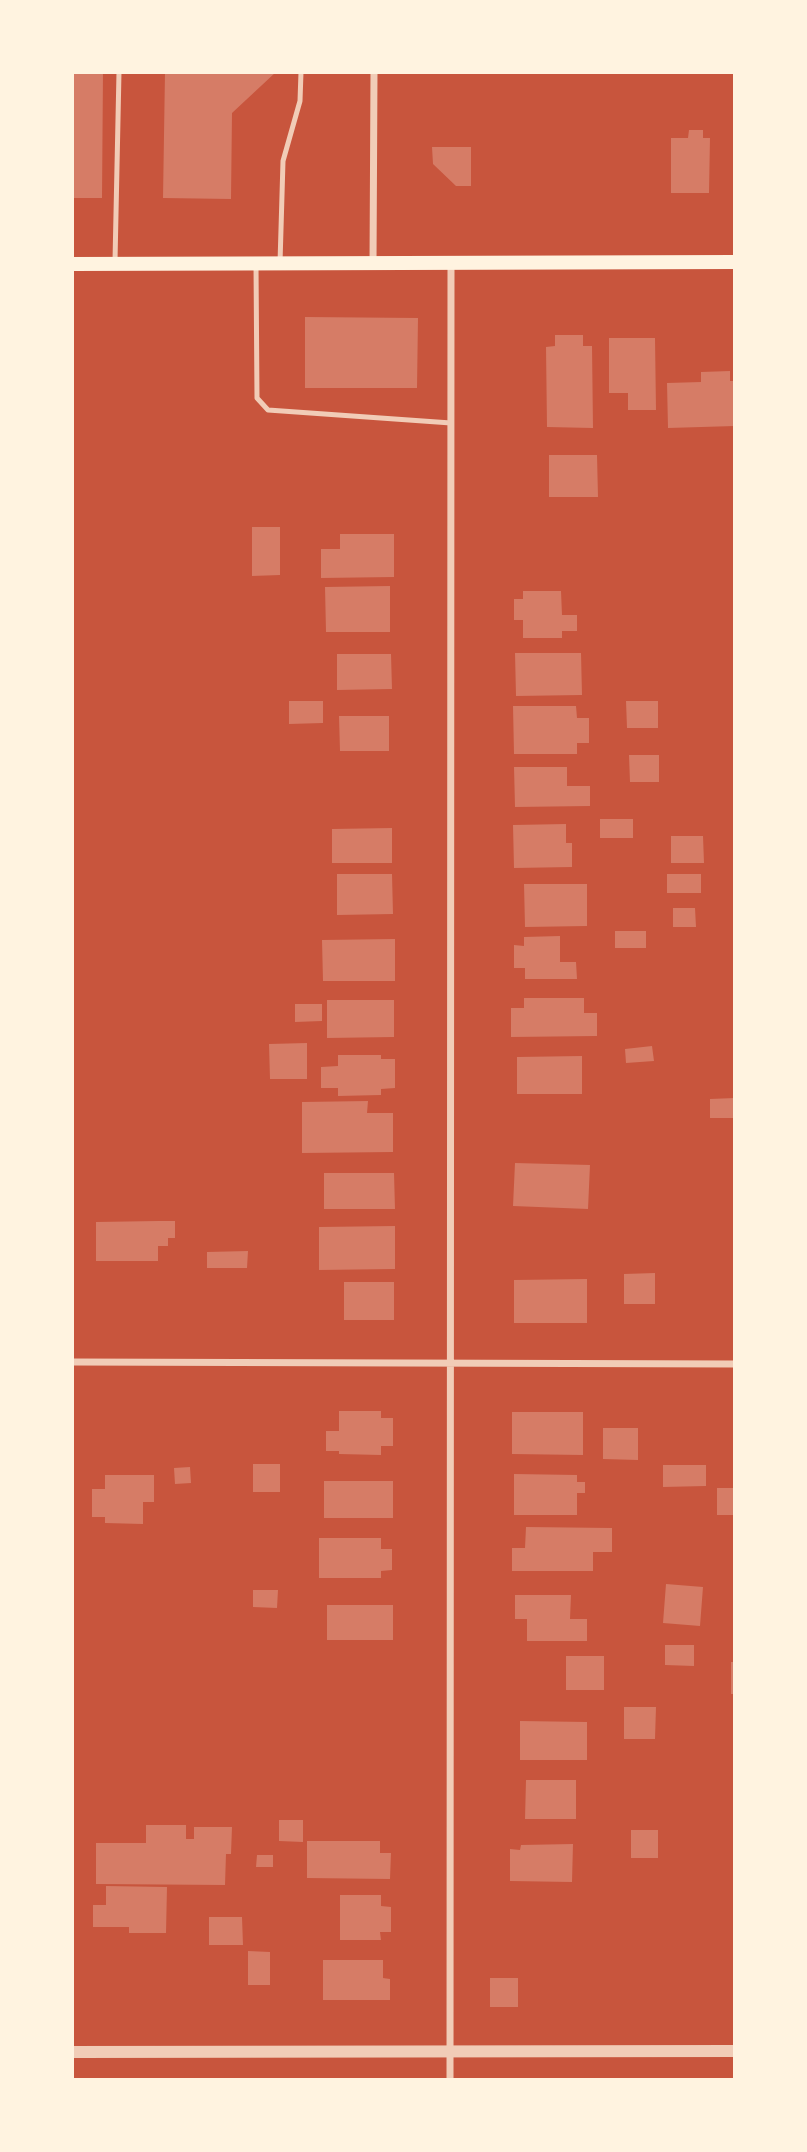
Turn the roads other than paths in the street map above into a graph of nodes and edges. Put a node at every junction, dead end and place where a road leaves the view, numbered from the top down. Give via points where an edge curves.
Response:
1 (119, 72) edge
2 (300, 72) edge
3 (374, 72) edge
4 (735, 262) edge
5 (256, 263) junction
6 (280, 263) junction
7 (452, 263) junction
8 (72, 264) edge
9 (115, 264) junction
10 (373, 264) junction
11 (451, 423) junction
12 (72, 1362) edge
13 (451, 1364) junction
14 (735, 1364) edge
15 (450, 2051) junction
16 (735, 2051) edge
17 (72, 2052) edge
18 (450, 2080) edge

1 - 9 lane
2 - 6 lane via 300,101 283,161
3 - 10 street
4 - 7 main road
5 - 6 main road
5 - 9 main road
5 - 11 lane via 257,398 268,410
6 - 10 main road
7 - 10 main road
7 - 11 street
8 - 9 main road
11 - 13 street
12 - 13 street
13 - 14 street
13 - 15 street
15 - 16 street
15 - 17 street
15 - 18 street

